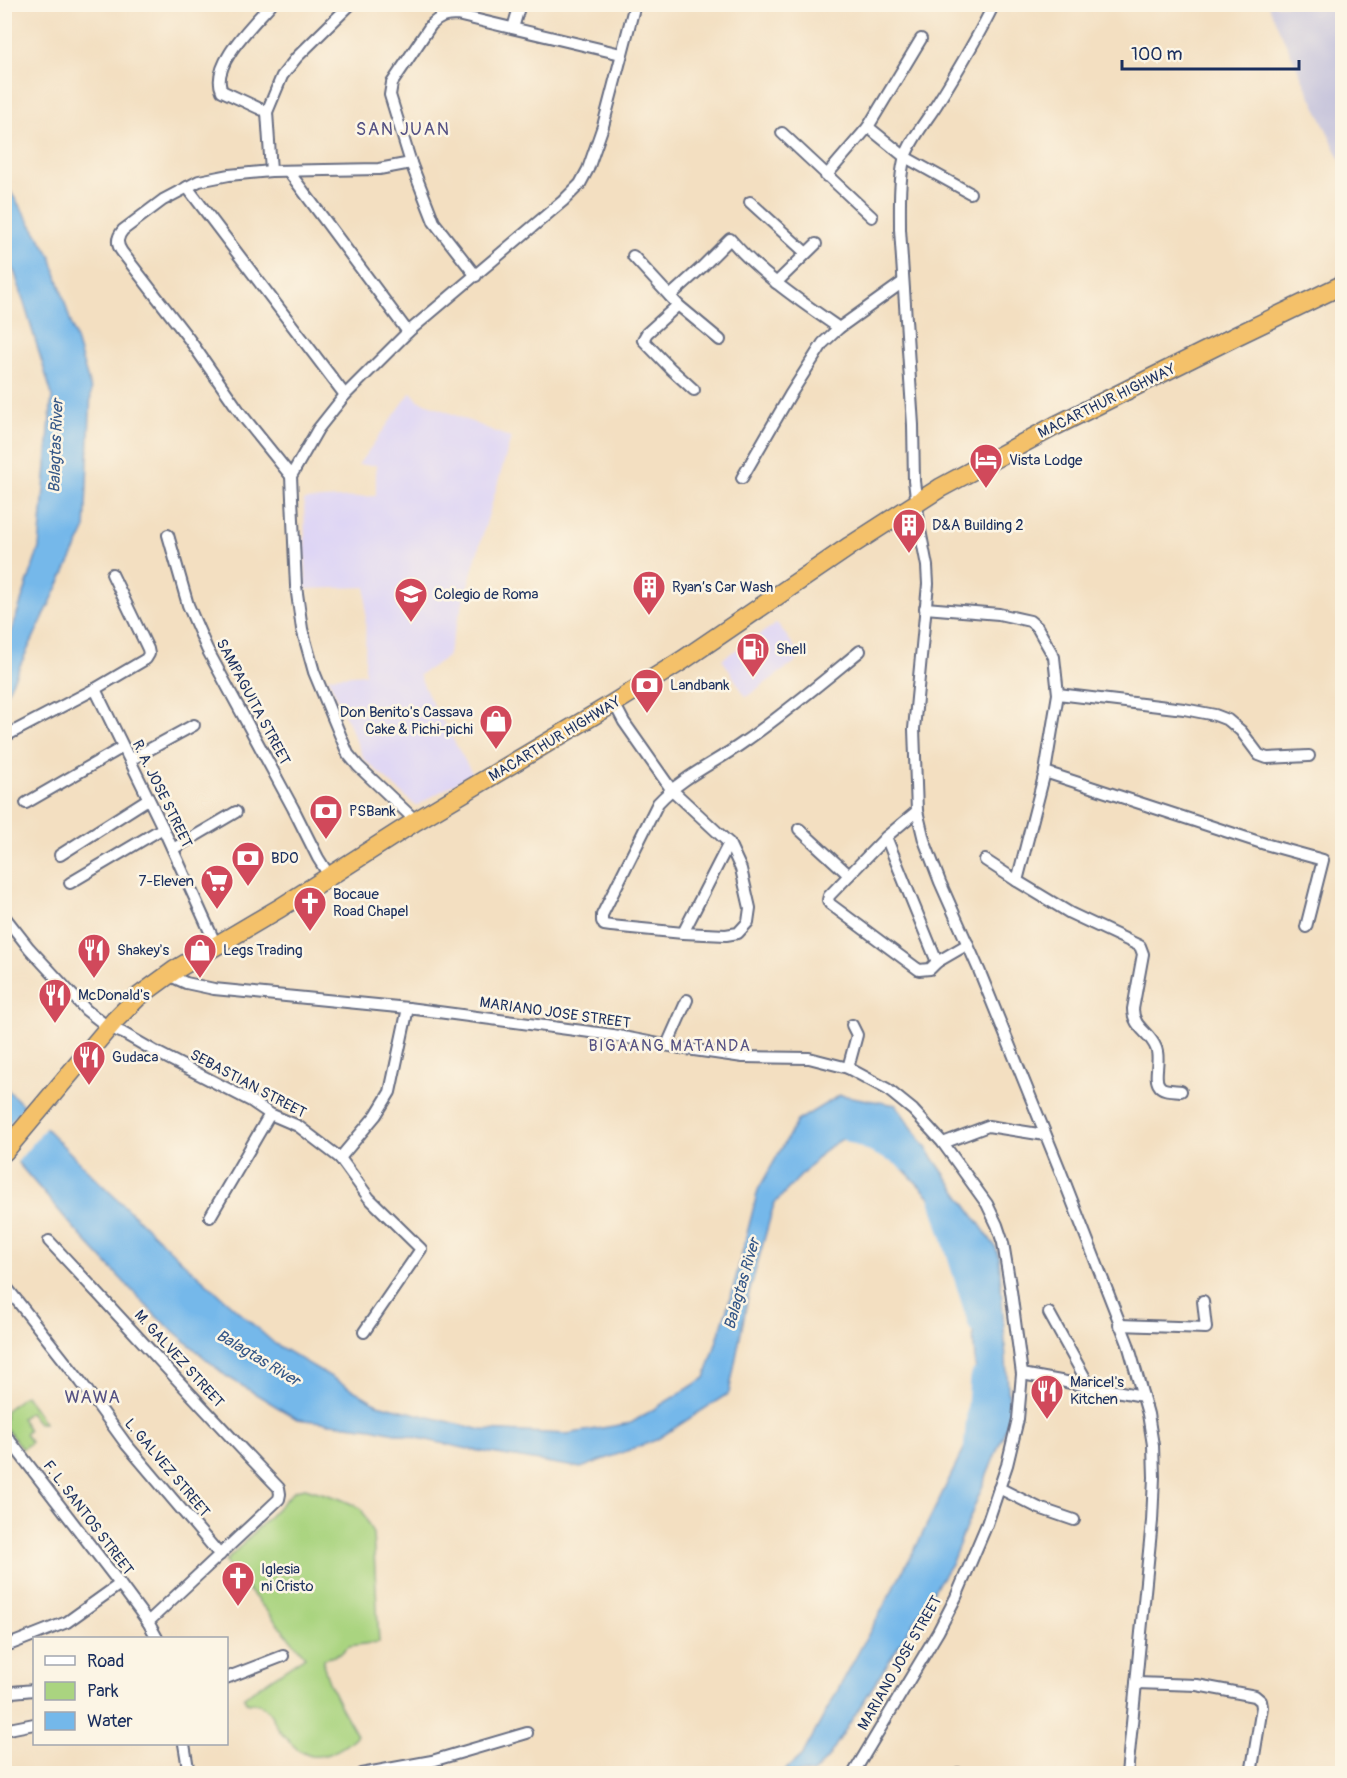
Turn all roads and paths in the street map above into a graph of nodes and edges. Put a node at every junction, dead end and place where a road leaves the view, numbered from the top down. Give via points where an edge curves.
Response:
1 (271, 4) edge
2 (351, 4) edge
3 (519, 4) edge
4 (635, 4) edge
5 (994, 4) edge
6 (513, 28) junction
7 (921, 39) dead end
8 (621, 54) junction
9 (267, 112) junction
10 (868, 127) junction
11 (782, 133) dead end
12 (905, 157) junction
13 (411, 163) junction
14 (271, 171) junction
15 (289, 172) junction
16 (826, 176) junction
17 (187, 187) junction
18 (970, 194) dead end
19 (750, 202) dead end
20 (872, 217) dead end
21 (816, 244) dead end
22 (806, 253) junction
23 (633, 256) dead end
24 (476, 276) junction
25 (903, 282) junction
26 (776, 283) junction
27 (1342, 285) edge
28 (670, 296) junction
29 (678, 305) junction
30 (839, 328) junction
31 (408, 332) junction
32 (720, 339) dead end
33 (694, 390) dead end
34 (345, 395) junction
35 (291, 476) junction
36 (742, 478) dead end
37 (917, 502) junction
38 (168, 535) dead end
39 (112, 574) dead end
40 (925, 608) junction
41 (860, 651) dead end
42 (95, 689) junction
43 (1058, 694) junction
44 (614, 703) junction
45 (195, 725) dead end
46 (9, 734) dead end
47 (123, 747) junction
48 (1309, 756) dead end
49 (130, 760) junction
50 (1046, 772) junction
51 (671, 789) junction
52 (148, 799) junction
53 (26, 803) dead end
54 (917, 811) junction
55 (236, 812) dead end
56 (416, 821) junction
57 (163, 828) junction
58 (799, 829) dead end
59 (886, 837) junction
60 (729, 843) junction
61 (173, 849) junction
62 (60, 855) dead end
63 (985, 860) dead end
64 (849, 875) junction
65 (330, 877) junction
66 (1017, 881) junction
67 (70, 883) dead end
68 (4, 916) edge
69 (1306, 927) dead end
70 (683, 933) junction
71 (968, 944) junction
72 (216, 945) junction
73 (937, 962) junction
74 (168, 975) junction
75 (687, 1000) dead end
76 (408, 1008) junction
77 (852, 1024) dead end
78 (108, 1027) junction
79 (667, 1046) junction
80 (848, 1068) junction
81 (1181, 1091) dead end
82 (270, 1114) junction
83 (1045, 1135) junction
84 (943, 1143) junction
85 (4, 1152) edge
86 (340, 1158) junction
87 (210, 1217) dead end
88 (49, 1241) dead end
89 (4, 1284) edge
90 (1203, 1301) dead end
91 (1049, 1313) dead end
92 (1119, 1325) junction
93 (364, 1332) dead end
94 (1022, 1374) junction
95 (1090, 1387) junction
96 (1143, 1396) junction
97 (4, 1432) edge
98 (999, 1488) junction
99 (1074, 1520) dead end
100 (220, 1555) junction
101 (120, 1584) junction
102 (148, 1622) junction
103 (156, 1637) edge
104 (10, 1644) dead end
105 (283, 1656) dead end
106 (228, 1677) edge
107 (1136, 1683) junction
108 (33, 1689) edge
109 (4, 1700) edge
110 (33, 1724) edge
111 (4, 1730) edge
112 (527, 1733) dead end
113 (184, 1745) edge
114 (189, 1773) edge
115 (361, 1773) edge
116 (853, 1773) edge
117 (1127, 1773) edge
118 (1251, 1773) edge

1 - 9 street via 231,51 219,84 222,92
2 - 9 street via 282,76
3 - 6 street
4 - 8 street
5 - 12 street
6 - 8 street
6 - 13 street via 457,15 437,19 431,26 392,83 390,95
7 - 10 street
8 - 24 street via 603,126 580,184
9 - 14 street
10 - 12 street
10 - 16 street
11 - 16 street
12 - 18 street
12 - 25 street via 899,202
13 - 15 street via 379,170
13 - 24 street via 434,222
14 - 15 street
14 - 17 street via 219,177
15 - 31 street
16 - 20 street
17 - 34 street
17 - 35 street via 123,230 118,235 119,248
19 - 22 street
21 - 22 street
22 - 26 street
23 - 28 street
24 - 31 street
25 - 30 street
25 - 37 street
26 - 28 street via 730,239
26 - 30 street
27 - 37 highway, MACARTHUR HIGHWAY via 1055,426
28 - 29 street
29 - 32 street
29 - 33 street via 643,340
30 - 36 street via 811,360
31 - 34 street
34 - 35 street via 318,429
35 - 56 street via 296,586 314,672 348,754
37 - 40 street via 927,566
37 - 44 highway, MACARTHUR HIGHWAY
38 - 65 street, SAMPAGUITA STREET via 188,605 207,649
39 - 42 street via 149,654
40 - 43 street via 999,614 1030,621 1054,657
40 - 54 street via 914,729
41 - 51 street via 750,738
42 - 46 street
42 - 47 street, R. A. JOSE STREET
43 - 48 street via 1215,715 1241,731 1259,755
43 - 50 street
44 - 51 street
44 - 56 highway, MACARTHUR HIGHWAY
45 - 49 street
47 - 49 street, R. A. JOSE STREET
47 - 53 street
49 - 52 street, R. A. JOSE STREET
50 - 66 street
50 - 69 street via 1323,860
51 - 60 street
51 - 70 street via 658,803 603,911 602,921 604,925
52 - 57 street, R. A. JOSE STREET
52 - 62 street
54 - 59 street
54 - 71 street via 940,882
55 - 61 street
56 - 65 highway, MACARTHUR HIGHWAY
57 - 61 street, R. A. JOSE STREET
57 - 67 street
58 - 64 street
59 - 64 street
59 - 73 street
60 - 70 street
60 - 70 street via 741,869 750,908 748,922 738,933
61 - 72 street, R. A. JOSE STREET
63 - 66 street
64 - 73 street via 829,896 830,904 919,970 930,969
65 - 72 highway, MACARTHUR HIGHWAY
66 - 81 street via 1078,918 1140,946 1143,954 1133,1017 1156,1048 1159,1086
68 - 78 street, SEBASTIAN STREET via 86,1010
71 - 73 street
71 - 83 street
72 - 74 highway, MACARTHUR HIGHWAY
74 - 76 street, MARIANO JOSE STREET via 214,989
74 - 78 highway, MACARTHUR HIGHWAY via 138,997
75 - 79 street
76 - 79 street, MARIANO JOSE STREET via 613,1035
76 - 86 street via 390,1092
77 - 80 street via 857,1035
78 - 82 street, SEBASTIAN STREET
78 - 85 highway, MACARTHUR HIGHWAY
79 - 80 street, MARIANO JOSE STREET via 743,1057 809,1058
80 - 84 street, MARIANO JOSE STREET via 905,1103
82 - 86 street, SEBASTIAN STREET via 298,1126
82 - 87 street
83 - 84 street via 988,1126
83 - 92 street
84 - 94 street, MARIANO JOSE STREET via 987,1204 997,1225
86 - 93 street, SEBASTIAN STREET via 369,1198 421,1249
88 - 100 street, M. GALVEZ STREET via 279,1488 279,1499
89 - 100 street, L. GALVEZ STREET via 126,1444
90 - 92 street via 1206,1328
91 - 95 street
92 - 96 street
94 - 95 street
94 - 98 street, MARIANO JOSE STREET via 1018,1419
95 - 96 street
96 - 107 street via 1153,1445 1154,1477
97 - 101 street, F. L. SANTOS STREET
98 - 99 street
98 - 116 street, MARIANO JOSE STREET via 956,1597
100 - 102 street
101 - 102 street, F. L. SANTOS STREET
101 - 104 street via 67,1622
102 - 103 street, F. L. SANTOS STREET
105 - 106 street
107 - 117 street
107 - 118 street via 1197,1685 1255,1696 1262,1707
108 - 109 street via 12,1692
110 - 111 street
112 - 115 street via 432,1761
113 - 114 street

